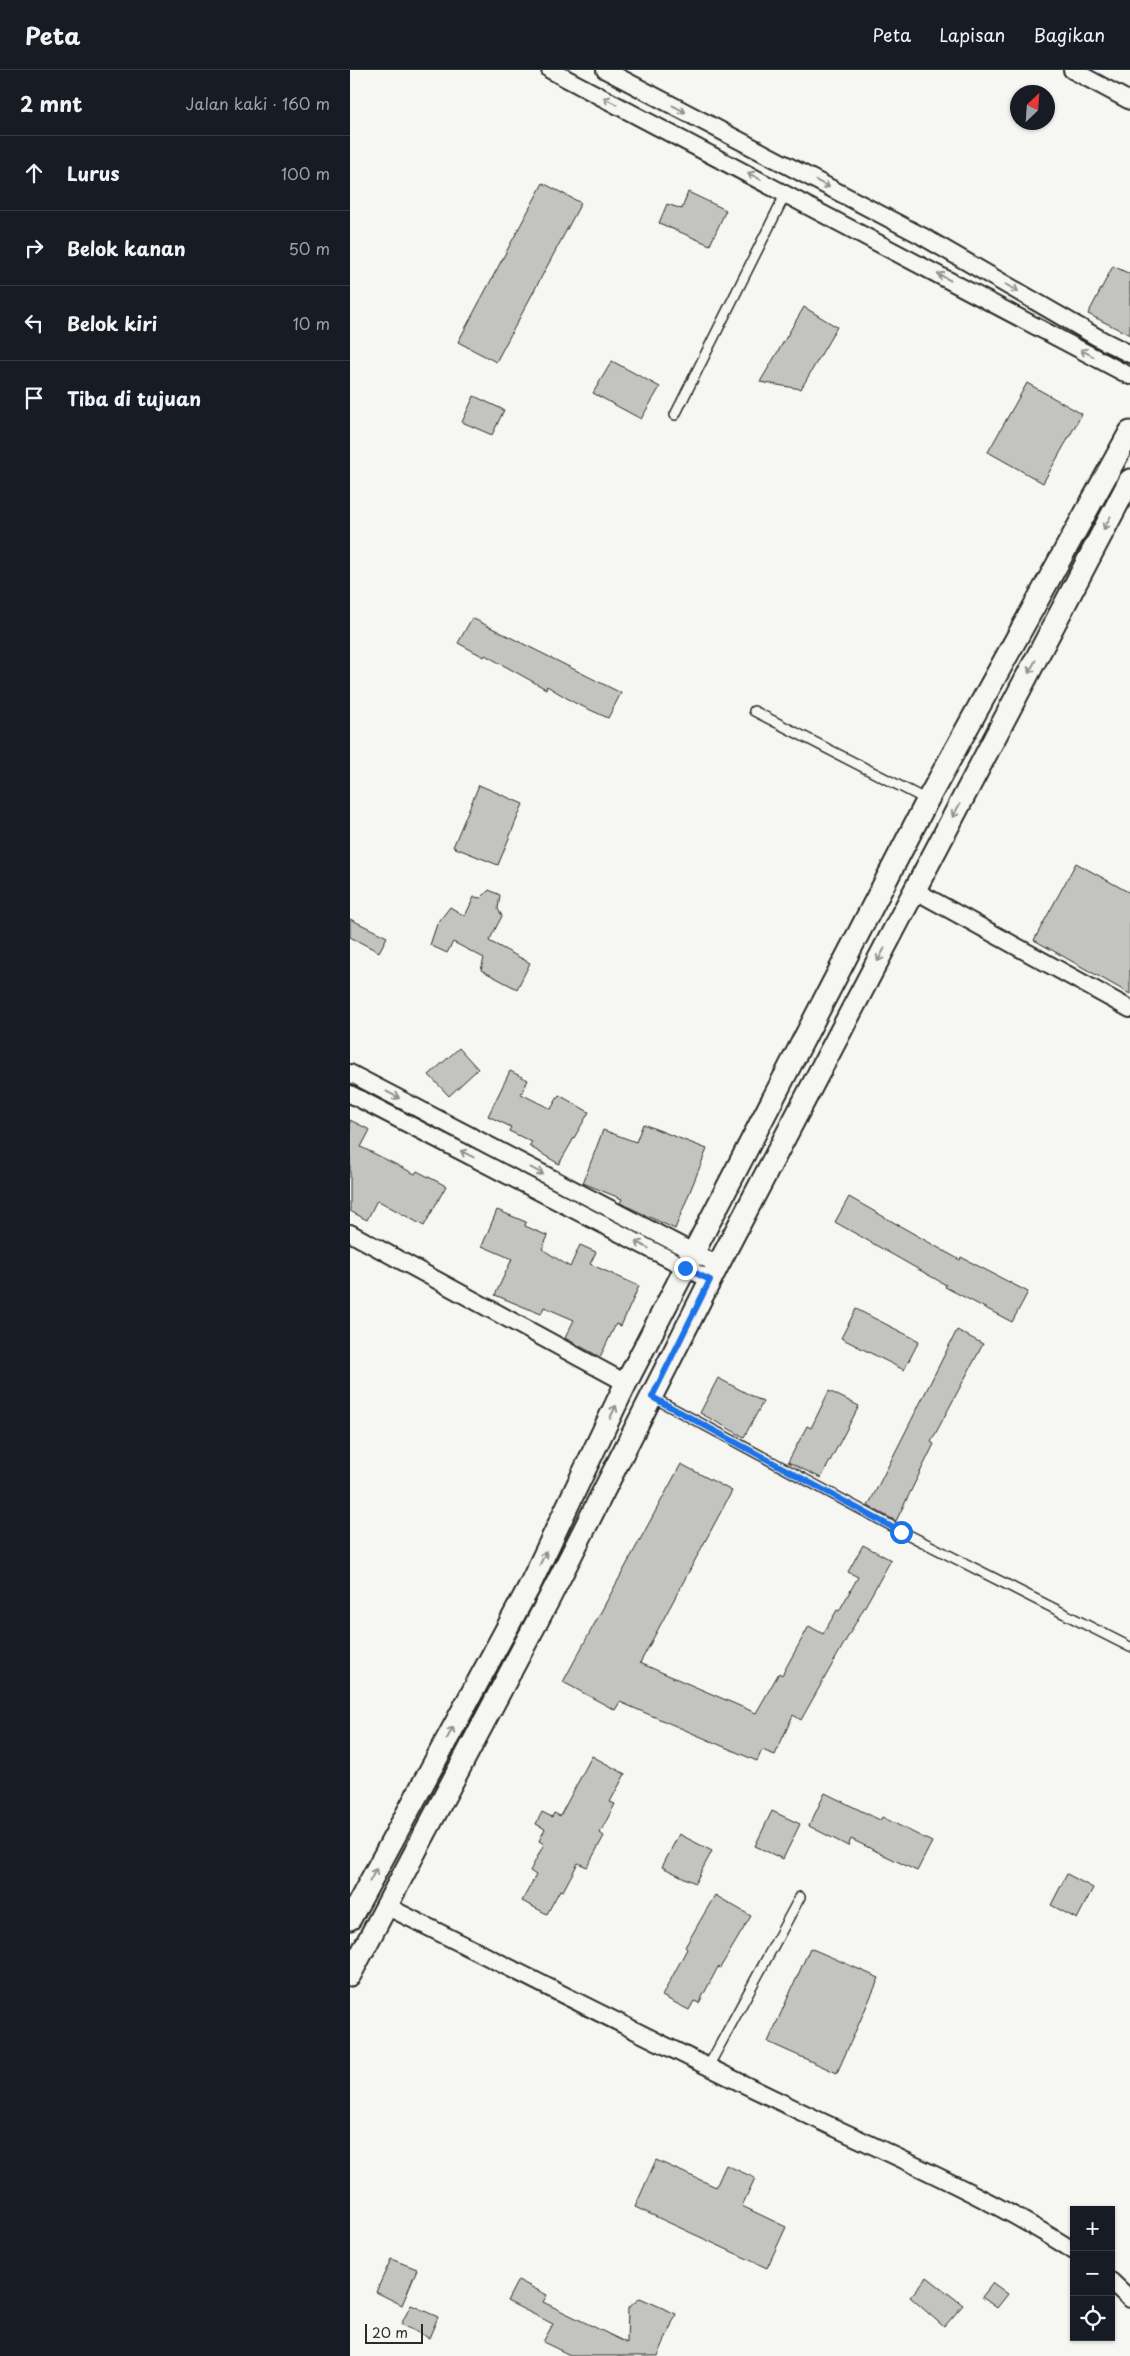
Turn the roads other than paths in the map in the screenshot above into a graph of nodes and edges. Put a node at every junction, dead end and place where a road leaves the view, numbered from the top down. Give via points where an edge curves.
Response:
1 (550, 70) edge
2 (605, 70) edge
3 (1072, 70) edge
4 (1130, 102) edge
5 (786, 193) junction
6 (1130, 354) edge
7 (1130, 376) edge
8 (675, 415) dead end
9 (1130, 432) edge
10 (1130, 480) edge
11 (754, 711) dead end
12 (927, 801) junction
13 (914, 890) junction
14 (1130, 1009) edge
15 (350, 1073) edge
16 (350, 1094) edge
17 (350, 1233) edge
18 (689, 1260) junction
19 (714, 1272) junction
20 (626, 1383) junction
21 (652, 1397) junction
22 (528, 1589) junction
23 (549, 1599) junction
24 (1130, 1647) edge
25 (356, 1894) edge
26 (800, 1897) dead end
27 (386, 1906) junction
28 (350, 1919) edge
29 (350, 1975) edge
30 (708, 2067) junction
31 (1070, 2248) edge
32 (1115, 2285) edge
33 (1130, 2299) edge

5 -> 1 street
2 -> 6 street via 922,236
3 - 4 street
7 -> 5 street
5 - 8 lane
9 - 12 street
10 -> 13 street
11 - 12 lane
12 - 18 street
13 - 14 street
13 -> 19 street
15 -> 18 street
18 -> 16 street
17 - 20 street
18 - 19 street
18 - 20 street
19 - 21 street
22 -> 20 street
21 - 23 street
21 - 24 lane via 901,1532
22 - 23 street
25 -> 22 street
23 - 27 street
25 - 28 street
26 - 30 lane
27 - 29 street
27 - 30 street
30 - 31 street via 982,2199
32 - 33 street

